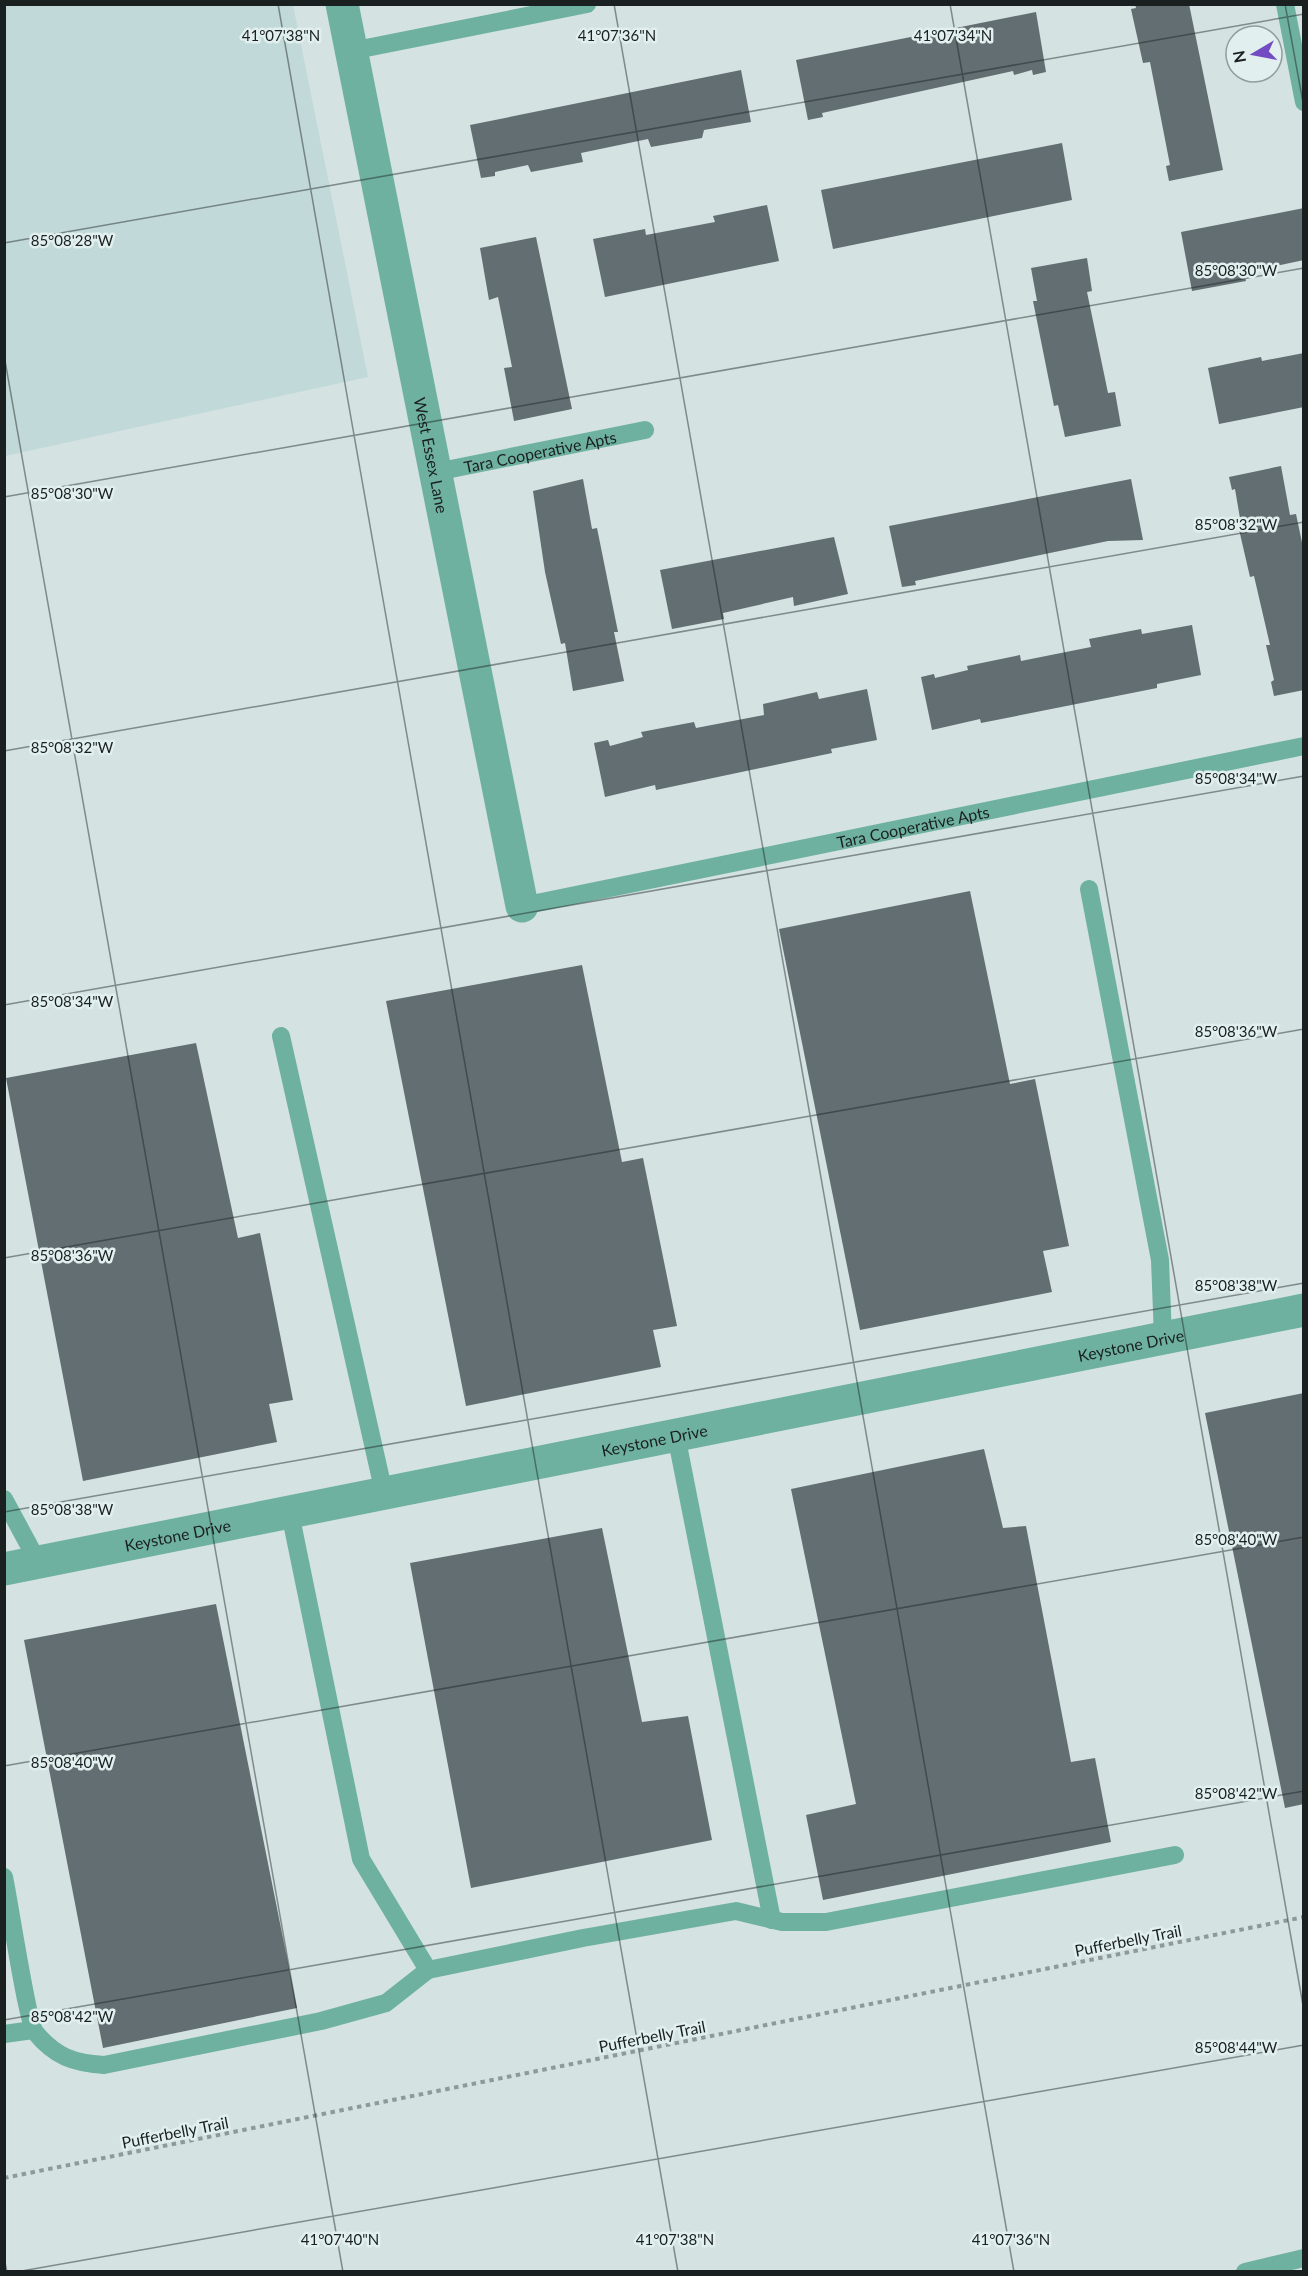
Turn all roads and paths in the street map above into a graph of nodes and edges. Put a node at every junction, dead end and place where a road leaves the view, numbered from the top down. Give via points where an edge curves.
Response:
1 (342, 4) edge
2 (587, 4) edge
3 (1285, 4) edge
4 (351, 51) junction
5 (1304, 102) edge
6 (645, 430) dead end
7 (436, 472) junction
8 (1304, 746) edge
9 (1089, 889) dead end
10 (522, 906) joint
11 (281, 1036) dead end
12 (1304, 1310) edge
13 (1162, 1338) junction
14 (676, 1435) junction
15 (384, 1493) junction
16 (4, 1499) edge
17 (290, 1513) junction
18 (38, 1562) junction
19 (4, 1569) edge
20 (1175, 1855) dead end
21 (4, 1877) edge
22 (1304, 1917) edge
23 (772, 1920) junction
24 (428, 1970) junction
25 (33, 2030) junction
26 (4, 2034) edge
27 (4, 2178) edge
28 (1304, 2258) edge
29 (1245, 2271) edge

1 - 4 street, West Essex Lane
2 - 4 lane
3 - 5 lane
4 - 7 street, West Essex Lane
6 - 7 lane, Tara Cooperative Apts
7 - 10 street, West Essex Lane
8 - 10 lane, Tara Cooperative Apts
9 - 13 lane via 1160,1260
11 - 15 lane
12 - 13 street, Keystone Drive
13 - 14 street, Keystone Drive
14 - 15 street, Keystone Drive
14 - 23 lane
15 - 17 street, Keystone Drive
16 - 18 lane
17 - 18 street, Keystone Drive
17 - 24 lane via 361,1859
18 - 19 street, Keystone Drive
20 - 23 lane via 826,1922
21 - 25 lane
22 - 27 path, Pufferbelly Trail
23 - 24 lane via 736,1911
24 - 25 lane via 386,2003 321,2021 104,2065 76,2063 53,2050
25 - 26 lane
28 - 29 lane

